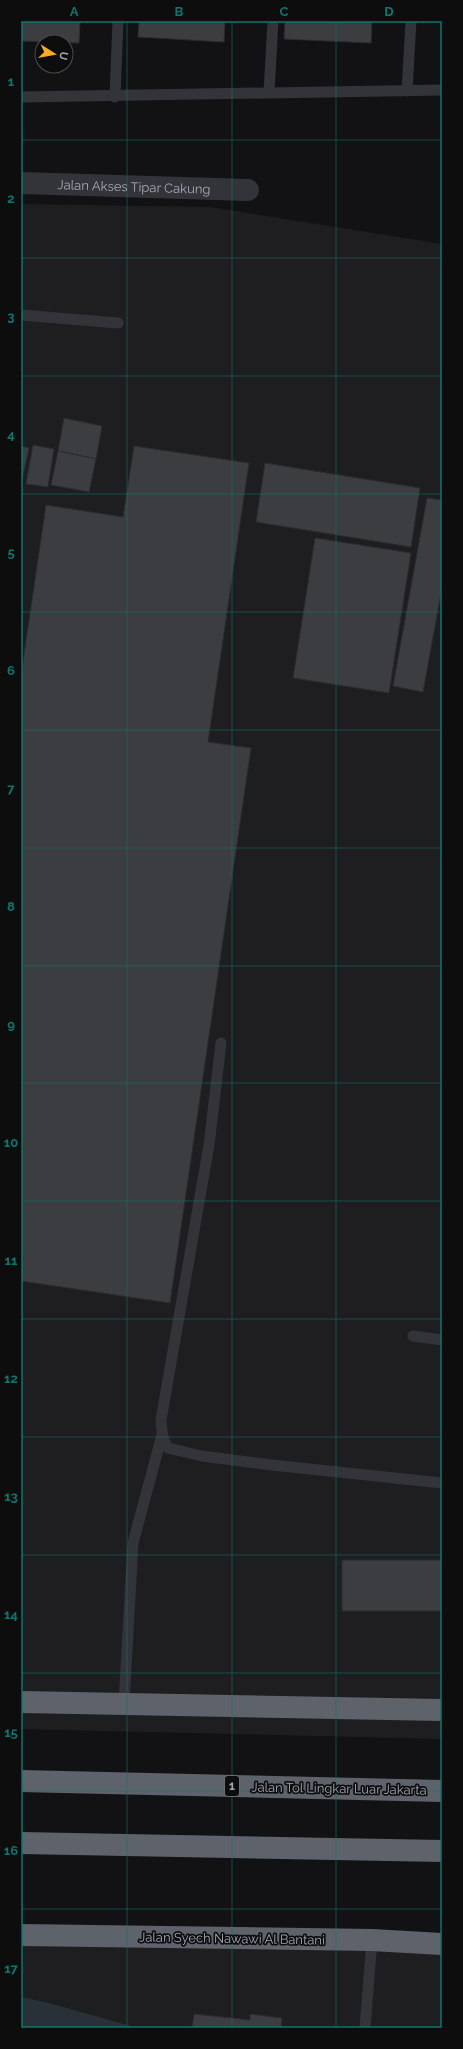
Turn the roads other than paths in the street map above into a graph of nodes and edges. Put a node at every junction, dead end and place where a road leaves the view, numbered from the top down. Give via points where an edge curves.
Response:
1 (118, 21) edge
2 (273, 21) edge
3 (411, 21) edge
4 (442, 90) edge
5 (407, 91) junction
6 (269, 92) junction
7 (21, 97) edge
8 (115, 97) junction
9 (21, 183) edge
10 (248, 190) dead end
11 (21, 316) edge
12 (118, 322) dead end
13 (221, 1043) dead end
14 (413, 1336) dead end
15 (442, 1340) edge
16 (162, 1435) junction
17 (442, 1482) edge
18 (21, 1702) edge
19 (124, 1704) junction
20 (442, 1710) edge
21 (21, 1781) edge
22 (442, 1791) edge
23 (21, 1843) edge
24 (442, 1851) edge
25 (21, 1935) edge
26 (372, 1940) junction
27 (442, 1944) edge
28 (365, 2028) edge

1 - 8 lane
2 - 6 lane
3 - 5 lane
4 - 5 lane
5 - 6 lane
6 - 8 lane
7 - 8 lane
9 - 10 street, Jalan Akses Tipar Cakung
11 - 12 lane
13 - 16 lane via 209,1145 161,1420
14 - 15 lane
16 - 17 lane via 168,1448 202,1456
16 - 19 lane via 133,1544
18 - 19 highway
19 - 20 highway
21 - 22 highway, Jalan Tol Lingkar Luar Jakarta / 1
23 - 24 highway
25 - 26 highway, Jalan Syech Nawawi Al Bantani
26 - 27 highway, Jalan Syech Nawawi Al Bantani
26 - 28 lane

